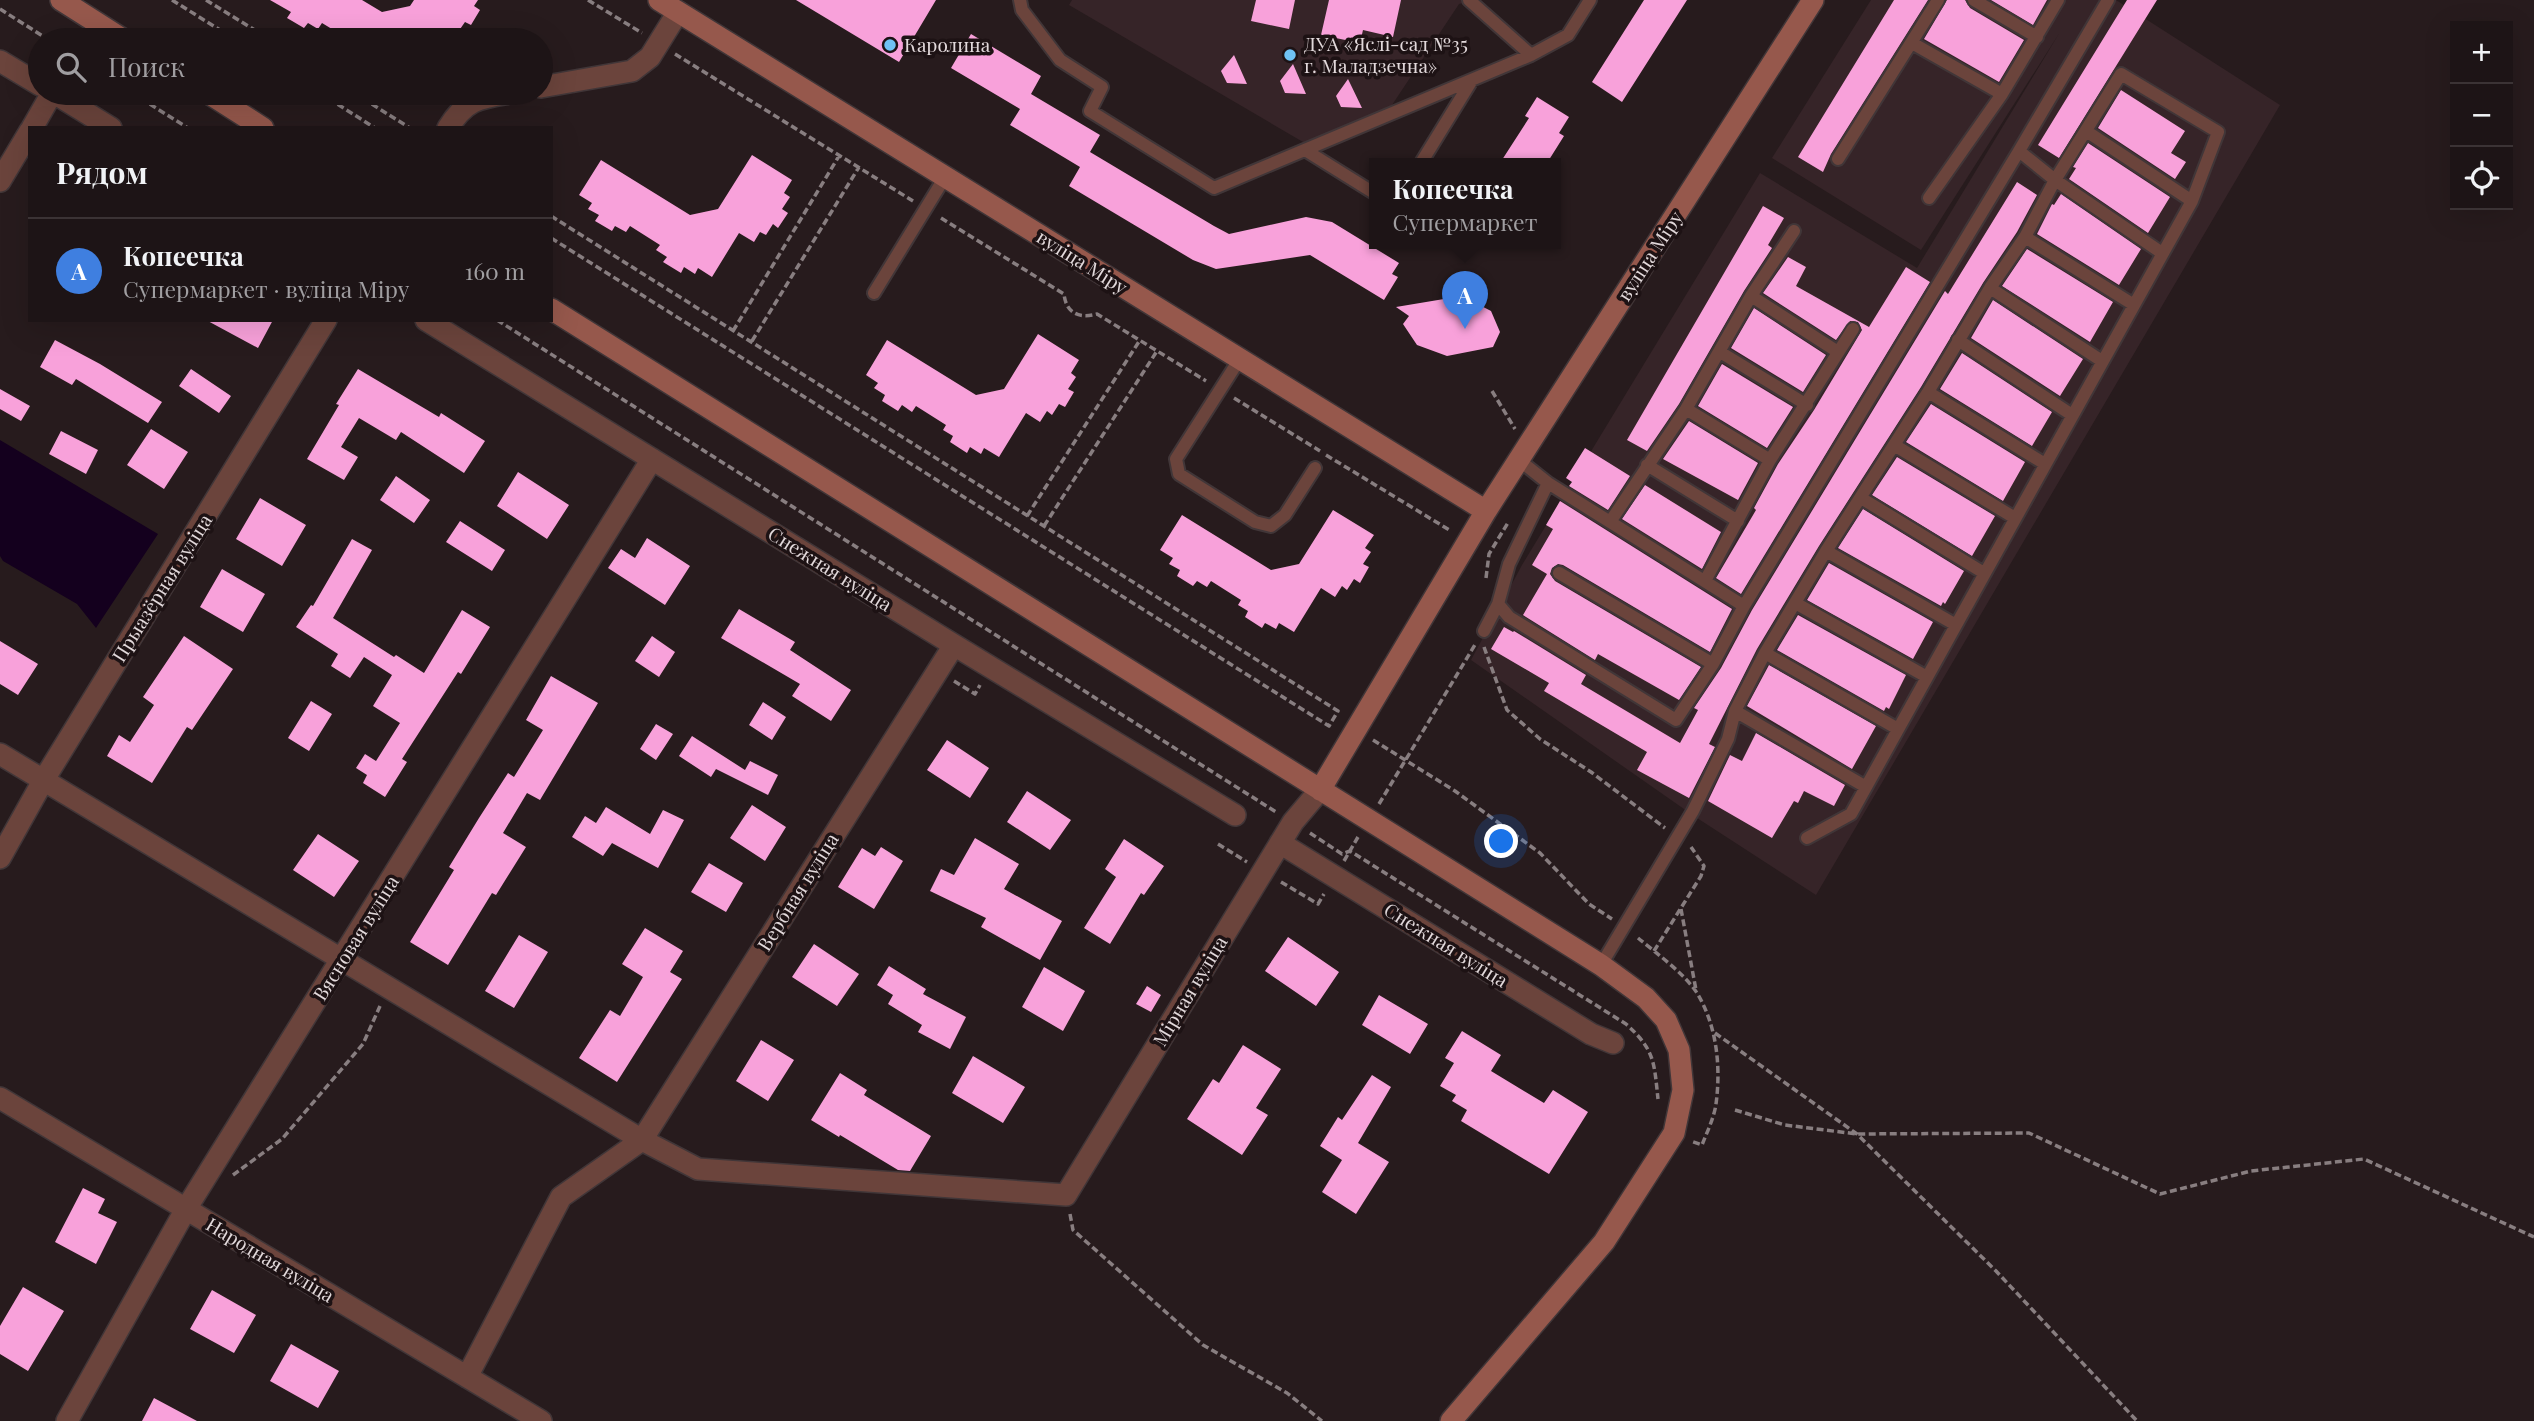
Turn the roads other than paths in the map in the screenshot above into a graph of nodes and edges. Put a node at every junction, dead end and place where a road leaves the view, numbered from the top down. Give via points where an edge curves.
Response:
1 (61, 0) edge
2 (659, 0) edge
3 (1020, 0) edge
4 (1468, 0) edge
5 (1590, 0) edge
6 (1813, 0) edge
7 (1938, 0) edge
8 (1974, 0) edge
9 (2058, 0) edge
10 (2108, 0) edge
11 (681, 6) edge
12 (105, 28) edge
13 (2037, 37) junction
14 (1912, 43) junction
15 (1531, 55) junction
16 (0, 61) edge
17 (28, 78) edge
18 (1472, 80) junction
19 (553, 85) edge
20 (2002, 94) junction
21 (46, 105) edge
22 (73, 105) edge
23 (227, 105) edge
24 (467, 105) edge
25 (33, 126) edge
26 (108, 126) edge
27 (260, 126) edge
28 (450, 126) edge
29 (2086, 131) junction
30 (28, 134) edge
31 (1305, 150) junction
32 (2019, 151) junction
33 (1425, 158) edge
34 (1838, 159) dead end
35 (945, 177) junction
36 (2055, 180) junction
37 (0, 181) edge
38 (1369, 190) edge
39 (1929, 198) dead end
40 (2192, 201) junction
41 (1794, 231) dead end
42 (2025, 237) junction
43 (2162, 253) junction
44 (1990, 288) junction
45 (874, 293) dead end
46 (1751, 296) junction
47 (2134, 305) junction
48 (553, 310) edge
49 (325, 322) edge
50 (429, 322) edge
51 (1853, 329) dead end
52 (1958, 340) junction
53 (1720, 352) junction
54 (1838, 352) junction
55 (1239, 360) junction
56 (2102, 361) junction
57 (1928, 393) junction
58 (1807, 405) junction
59 (1686, 409) junction
60 (2072, 415) junction
61 (1894, 445) junction
62 (1523, 454) junction
63 (652, 458) junction
64 (1770, 460) junction
65 (2045, 464) junction
66 (1647, 465) junction
67 (1315, 468) dead end
68 (1548, 483) junction
69 (1861, 498) junction
70 (1486, 511) junction
71 (2015, 518) junction
72 (1738, 521) junction
73 (1610, 522) junction
74 (1826, 551) junction
75 (1559, 573) dead end
76 (1984, 573) junction
77 (1705, 581) junction
78 (1498, 604) junction
79 (1797, 604) junction
80 (1744, 606) junction
81 (1956, 625) junction
82 (1484, 631) road end
83 (954, 645) junction
84 (1765, 653) junction
85 (1713, 664) junction
86 (1927, 677) junction
87 (1735, 711) junction
88 (1898, 729) junction
89 (0, 754) edge
90 (43, 781) junction
91 (1866, 787) junction
92 (1320, 790) junction
93 (1235, 815) dead end
94 (1807, 838) dead end
95 (1280, 844) junction
96 (0, 858) edge
97 (344, 959) junction
98 (1601, 965) junction
99 (1614, 1043) dead end
100 (0, 1098) edge
101 (642, 1140) junction
102 (186, 1209) junction
103 (467, 1377) junction
104 (67, 1421) edge
105 (541, 1421) edge
106 (1451, 1421) edge

1 - 12 main road
2 - 11 main road, вуліца Міру
3 - 31 lane via 1021,10 1060,60 1101,87 1090,111 1214,188
4 - 15 lane
5 - 15 lane via 1568,35
6 - 62 main road, вуліца Міру
7 - 14 lane
8 - 13 lane
9 - 13 lane
10 - 32 lane
11 - 19 street via 650,57 632,71
11 - 35 main road, вуліца Міру
13 - 20 lane
14 - 20 lane
14 - 34 lane
15 - 18 lane
16 - 17 street
18 - 31 lane
18 - 33 lane
20 - 39 lane
21 - 25 street
22 - 26 street
23 - 27 main road
24 - 28 street
29 - 36 lane
29 - 40 lane
29 - 40 lane via 2121,74 2218,132
30 - 37 street
31 - 38 lane
32 - 36 lane
32 - 80 lane
35 - 45 lane
35 - 55 main road, вуліца Міру
36 - 42 lane
36 - 43 lane
40 - 43 lane
41 - 46 lane
42 - 44 lane
42 - 47 lane
43 - 47 lane
44 - 52 lane
44 - 56 lane
46 - 53 lane
46 - 54 lane
47 - 56 lane
48 - 92 main road
49 - 90 street, Прыазёрная вуліца
50 - 63 street, Снежная вуліца
51 - 54 lane
52 - 57 lane
52 - 60 lane
53 - 58 lane
53 - 59 lane
54 - 58 lane
55 - 67 lane via 1176,459 1179,474 1255,522 1271,526 1285,515
55 - 70 main road, вуліца Міру
56 - 60 lane
57 - 61 lane
57 - 65 lane
58 - 64 lane
59 - 64 lane
59 - 66 lane
60 - 65 lane
61 - 69 lane
61 - 71 lane
62 - 68 lane
62 - 70 main road, вуліца Міру
63 - 83 street, Снежная вуліца
63 - 97 street, Вясновая вуліца
64 - 72 lane
65 - 71 lane
66 - 72 lane
66 - 73 lane
68 - 73 lane
68 - 78 lane via 1509,564
69 - 74 lane
69 - 76 lane
70 - 92 main road, вуліца Міру
71 - 76 lane
72 - 77 lane
73 - 77 lane
74 - 79 lane
74 - 81 lane
75 - 85 lane
76 - 81 lane
77 - 80 lane
78 - 82 lane
78 - 85 lane via 1509,617 1676,720
79 - 84 lane
79 - 86 lane
80 - 85 lane
81 - 86 lane
83 - 93 street, Снежная вуліца
83 - 101 street, Вербная вуліца
84 - 87 lane
84 - 88 lane
86 - 88 lane
87 - 91 lane
87 - 98 lane via 1728,739 1677,837
88 - 91 lane
89 - 90 street
90 - 96 street, Прыазёрная вуліца
90 - 97 street
91 - 94 lane via 1851,814
92 - 95 street, Мірная вуліца
92 - 98 main road
95 - 99 street, Снежная вуліца via 1591,1034
95 - 101 street, Мірная вуліца via 1066,1195 698,1169
97 - 101 street
97 - 102 street, Вясновая вуліца
98 - 106 main road via 1646,998 1666,1020 1679,1050 1683,1090 1674,1133 1604,1242
100 - 102 street, Народная вуліца
101 - 103 street via 561,1197
102 - 103 street, Народная вуліца
102 - 104 street, Вясновая вуліца
103 - 105 street, Народная вуліца

